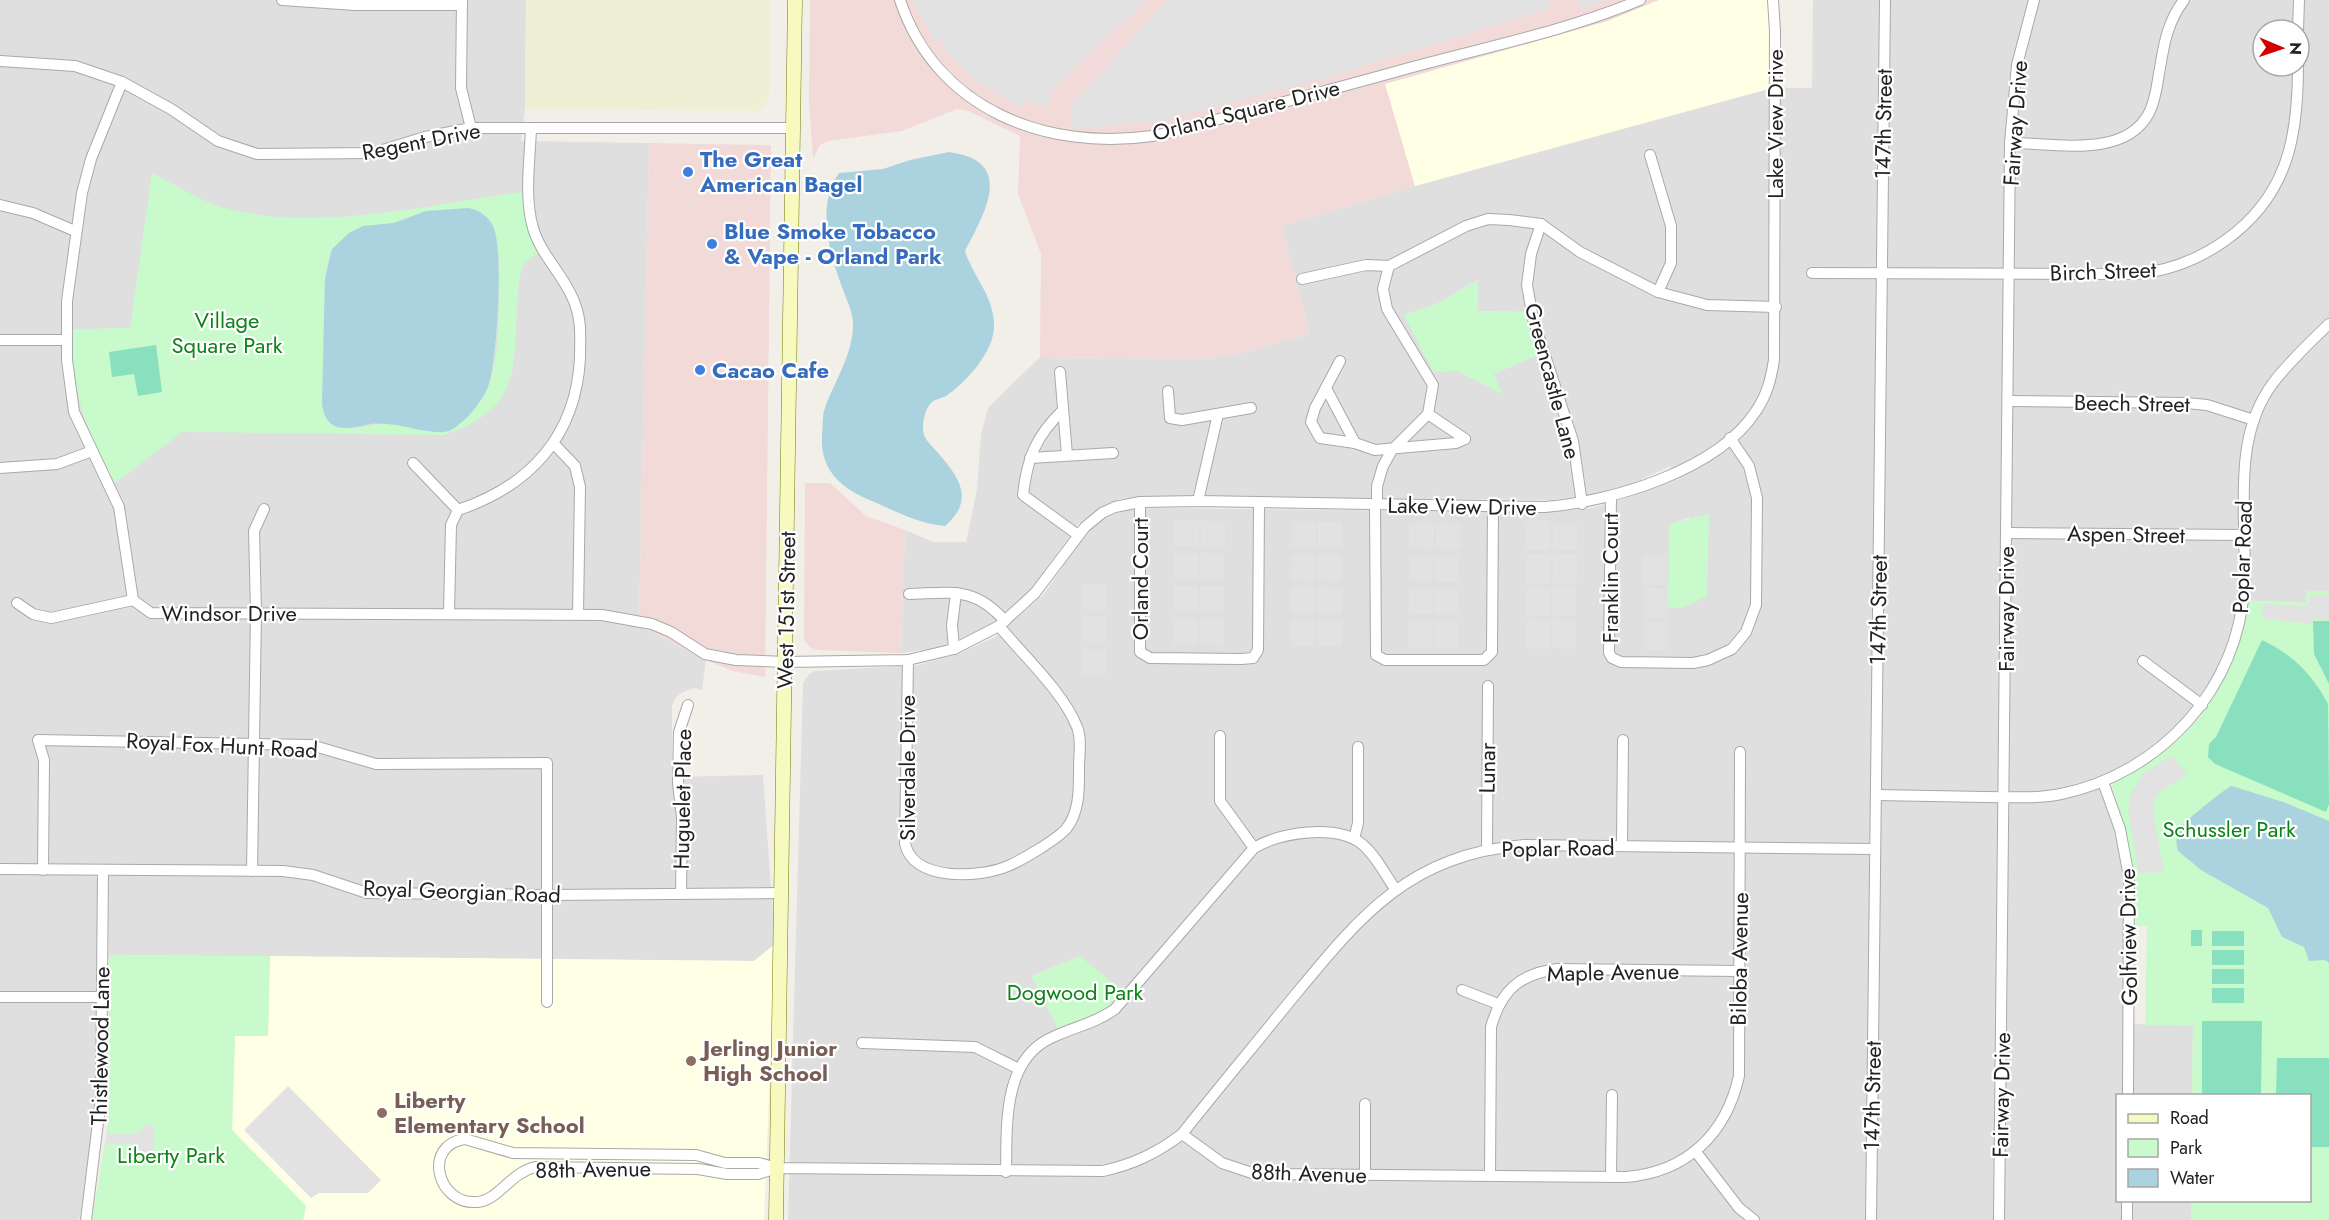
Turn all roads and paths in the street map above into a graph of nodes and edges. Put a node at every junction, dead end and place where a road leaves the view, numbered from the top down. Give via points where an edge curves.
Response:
1 (282, 0) edge
2 (795, 0) edge
3 (900, 0) edge
4 (1640, 0) edge
5 (1773, 0) edge
6 (1884, 0) edge
7 (2034, 0) edge
8 (2184, 0) edge
9 (2299, 0) edge
10 (462, 3) edge
11 (2298, 18) edge
12 (0, 61) edge
13 (2298, 78) edge
14 (122, 82) junction
15 (471, 128) junction
16 (531, 128) junction
17 (793, 128) junction
18 (2010, 142) junction
19 (1650, 155) dead end
20 (0, 205) edge
21 (1541, 224) junction
22 (75, 231) junction
23 (1389, 266) junction
24 (1812, 273) dead end
25 (1881, 273) junction
26 (2010, 273) junction
27 (1302, 279) dead end
28 (1658, 292) junction
29 (1776, 307) junction
30 (2328, 328) edge
31 (0, 340) edge
32 (67, 340) junction
33 (1340, 361) dead end
34 (1060, 372) dead end
35 (1326, 388) junction
36 (1168, 390) dead end
37 (2008, 401) junction
38 (1251, 408) dead end
39 (1063, 410) junction
40 (1218, 414) junction
41 (1428, 414) junction
42 (2254, 420) junction
43 (1730, 438) junction
44 (1355, 443) junction
45 (554, 444) junction
46 (1392, 450) junction
47 (92, 451) junction
48 (1113, 453) dead end
49 (1067, 455) junction
50 (1030, 458) junction
51 (413, 462) dead end
52 (0, 468) edge
53 (1611, 498) junction
54 (1198, 501) junction
55 (1140, 502) junction
56 (1259, 503) junction
57 (1582, 504) junction
58 (1376, 505) junction
59 (1493, 506) junction
60 (264, 509) dead end
61 (458, 510) junction
62 (2007, 533) junction
63 (2245, 535) junction
64 (1078, 536) junction
65 (956, 593) junction
66 (909, 594) dead end
67 (133, 600) junction
68 (17, 603) dead end
69 (256, 612) junction
70 (449, 612) junction
71 (578, 614) junction
72 (1002, 624) junction
73 (954, 649) junction
74 (908, 660) junction
75 (786, 662) junction
76 (2143, 662) dead end
77 (1488, 686) dead end
78 (688, 705) dead end
79 (2202, 705) junction
80 (1220, 736) dead end
81 (1623, 740) dead end
82 (254, 743) junction
83 (1358, 747) dead end
84 (1740, 752) dead end
85 (2103, 782) junction
86 (1876, 795) junction
87 (2005, 797) junction
88 (1354, 839) junction
89 (1622, 846) junction
90 (1254, 848) junction
91 (1741, 848) junction
92 (1875, 849) junction
93 (1486, 850) junction
94 (0, 869) edge
95 (43, 870) junction
96 (103, 870) junction
97 (252, 870) junction
98 (1395, 889) junction
99 (782, 893) junction
100 (681, 894) junction
101 (546, 895) junction
102 (1739, 971) junction
103 (1462, 990) dead end
104 (0, 997) edge
105 (102, 997) junction
106 (547, 1002) dead end
107 (1498, 1004) junction
108 (862, 1043) dead end
109 (1019, 1068) junction
110 (2128, 1094) edge
111 (1612, 1095) dead end
112 (1365, 1104) dead end
113 (1182, 1134) junction
114 (1696, 1152) junction
115 (777, 1168) junction
116 (1006, 1172) junction
117 (1365, 1175) junction
118 (1490, 1175) junction
119 (1611, 1177) junction
120 (2127, 1202) edge
121 (86, 1220) edge
122 (776, 1220) edge
123 (1754, 1220) edge
124 (1871, 1220) edge
125 (1999, 1220) edge
126 (2127, 1220) edge

1 - 10 street via 355,5
2 - 17 street, West 151st Street
3 - 4 street, Orland Square Drive via 927,53 965,93 1024,126 1059,135 1108,139 1153,136 1547,31
5 - 29 street, Lake View Drive
6 - 25 street, 147th Street
7 - 18 street, Fairway Drive via 2017,65
8 - 18 street via 2167,32 2150,110 2130,136 2110,144
9 - 11 street
10 - 15 street via 461,88
12 - 14 street, Regent Drive via 75,66
13 - 26 street, Birch Street via 2285,165 2256,212 2226,240 2198,257 2150,273
14 - 15 street, Regent Drive via 218,141 257,154 373,153
14 - 22 street, Windsor Drive via 91,159
15 - 16 street, Regent Drive
16 - 17 street, Regent Drive
16 - 45 street via 529,193 533,228 545,255 575,301 581,324 579,376 571,409
17 - 75 street, West 151st Street
18 - 26 street, Fairway Drive
19 - 28 street via 1671,226 1671,263
20 - 22 street via 33,213
21 - 23 street via 1488,219 1466,226
21 - 28 street via 1580,252
21 - 57 street, Greencastle Lane via 1531,254 1527,285 1533,319 1573,441
22 - 32 street, Windsor Drive
23 - 27 street via 1366,265
23 - 41 street via 1383,289 1387,309 1433,385
24 - 25 street, Birch Street
25 - 26 street, Birch Street
25 - 86 street, 147th Street
26 - 37 street, Fairway Drive
28 - 29 street via 1707,304
29 - 43 street, Lake View Drive via 1774,360 1768,389 1755,412
30 - 42 street, Poplar Road via 2272,384
31 - 32 street
32 - 47 street, Windsor Drive via 74,412
33 - 35 street
34 - 39 street
35 - 44 street
35 - 44 street via 1311,422 1314,430 1320,438
36 - 40 street via 1170,418
37 - 42 street, Beech Street via 2186,403 2207,405
37 - 62 street, Fairway Drive
38 - 40 street
39 - 49 street
39 - 50 street via 1044,428
40 - 54 street
41 - 46 street
41 - 46 street via 1465,439
42 - 63 street, Poplar Road via 2246,457
43 - 53 street, Lake View Drive via 1678,472
43 - 53 street, Franklin Court via 1749,466 1757,498 1756,604 1746,632 1732,649 1692,663 1621,662 1612,658
44 - 46 street via 1375,450
45 - 61 street via 530,471 488,500
45 - 71 street via 575,466 580,487
46 - 58 street via 1378,478
47 - 52 street via 57,464
47 - 67 street, Windsor Drive via 119,507
48 - 49 street
49 - 50 street
50 - 64 street via 1023,495
51 - 61 street
53 - 57 street, Lake View Drive
54 - 55 street, Lake View Drive
54 - 56 street, Lake View Drive
55 - 56 street, Orland Court via 1139,646 1142,655 1150,658 1253,658 1258,650
55 - 64 street, Lake View Drive via 1102,513
56 - 58 street, Lake View Drive
57 - 59 street, Lake View Drive
58 - 59 street, Lake View Drive
58 - 59 street via 1374,652 1385,660 1446,661 1484,660 1492,652
60 - 69 street via 254,531
61 - 70 street via 451,525
62 - 63 street, Aspen Street
62 - 87 street, Fairway Drive
63 - 79 street, Poplar Road via 2245,584 2238,628 2215,685
64 - 72 street, Lake View Drive via 1035,593
65 - 66 street
65 - 72 street via 990,604
65 - 73 street
67 - 68 street via 51,618 33,614
67 - 69 street, Windsor Drive via 151,613
69 - 70 street, Windsor Drive
69 - 82 street
70 - 71 street, Windsor Drive
71 - 75 street, Windsor Drive via 652,624 705,654
72 - 73 street, Lake View Drive
72 - 74 street, Silverdale Drive via 1066,703 1079,733 1079,790 1071,821 1059,835 1008,866 955,874 922,867 908,856
73 - 74 street, Lake View Drive
74 - 75 street, Lake View Drive
75 - 99 street, West 151st Street
76 - 79 street
77 - 93 street, Lunar
78 - 100 street, Huguelet Place via 679,732
79 - 85 street, Poplar Road via 2159,749
80 - 90 street via 1220,801
81 - 89 street
82 - 95 street, Royal Fox Hunt Road via 38,740 44,760
82 - 97 street
82 - 101 street, Royal Fox Hunt Road via 311,745 376,764 547,763
83 - 88 street via 1358,823
84 - 91 street, Biloba Avenue
85 - 87 street, Poplar Road via 2060,794
85 - 110 street, Golfview Drive via 2120,829 2129,878
86 - 87 street, Poplar Road
86 - 92 street, 147th Street
87 - 125 street, Fairway Drive
88 - 90 street via 1292,834
88 - 98 street via 1369,851
89 - 91 street, Poplar Road
89 - 93 street, Poplar Road via 1524,845
90 - 109 street via 1126,999 1098,1021 1043,1041
91 - 92 street, Poplar Road
91 - 102 street, Biloba Avenue
92 - 124 street, 147th Street
93 - 98 street, Poplar Road via 1442,863
94 - 95 street, Royal Georgian Road
95 - 96 street, Royal Georgian Road
96 - 97 street, Royal Georgian Road
96 - 105 street, Thistlewood Lane
97 - 101 street, Royal Georgian Road via 313,875 367,892
98 - 113 street, Poplar Road via 1339,942
99 - 100 street, Royal Georgian Road
99 - 115 street, West 151st Street
100 - 101 street, Royal Georgian Road
101 - 106 street
102 - 107 street, Maple Avenue via 1551,970 1523,980
102 - 114 street, Biloba Avenue via 1740,1063 1736,1087 1716,1132
103 - 107 street
104 - 105 street
105 - 121 street, Thistlewood Lane via 101,1098
107 - 118 street via 1490,1040
108 - 109 street via 975,1047
109 - 116 street via 1007,1111
111 - 119 street
112 - 117 street
113 - 116 street, 88th Avenue via 1157,1153 1104,1172
113 - 117 street, 88th Avenue via 1222,1163 1248,1172
114 - 119 street, 88th Avenue via 1651,1174
114 - 123 street via 1739,1209
115 - 115 street, 88th Avenue via 759,1163 725,1163 696,1155 513,1153 465,1138 446,1148 438,1163 438,1172 450,1193 463,1201 477,1202 491,1198 519,1173 535,1167 698,1169 727,1174 758,1174
115 - 116 street, 88th Avenue
115 - 122 street, West 151st Street
117 - 118 street, 88th Avenue
118 - 119 street, 88th Avenue
120 - 126 street

